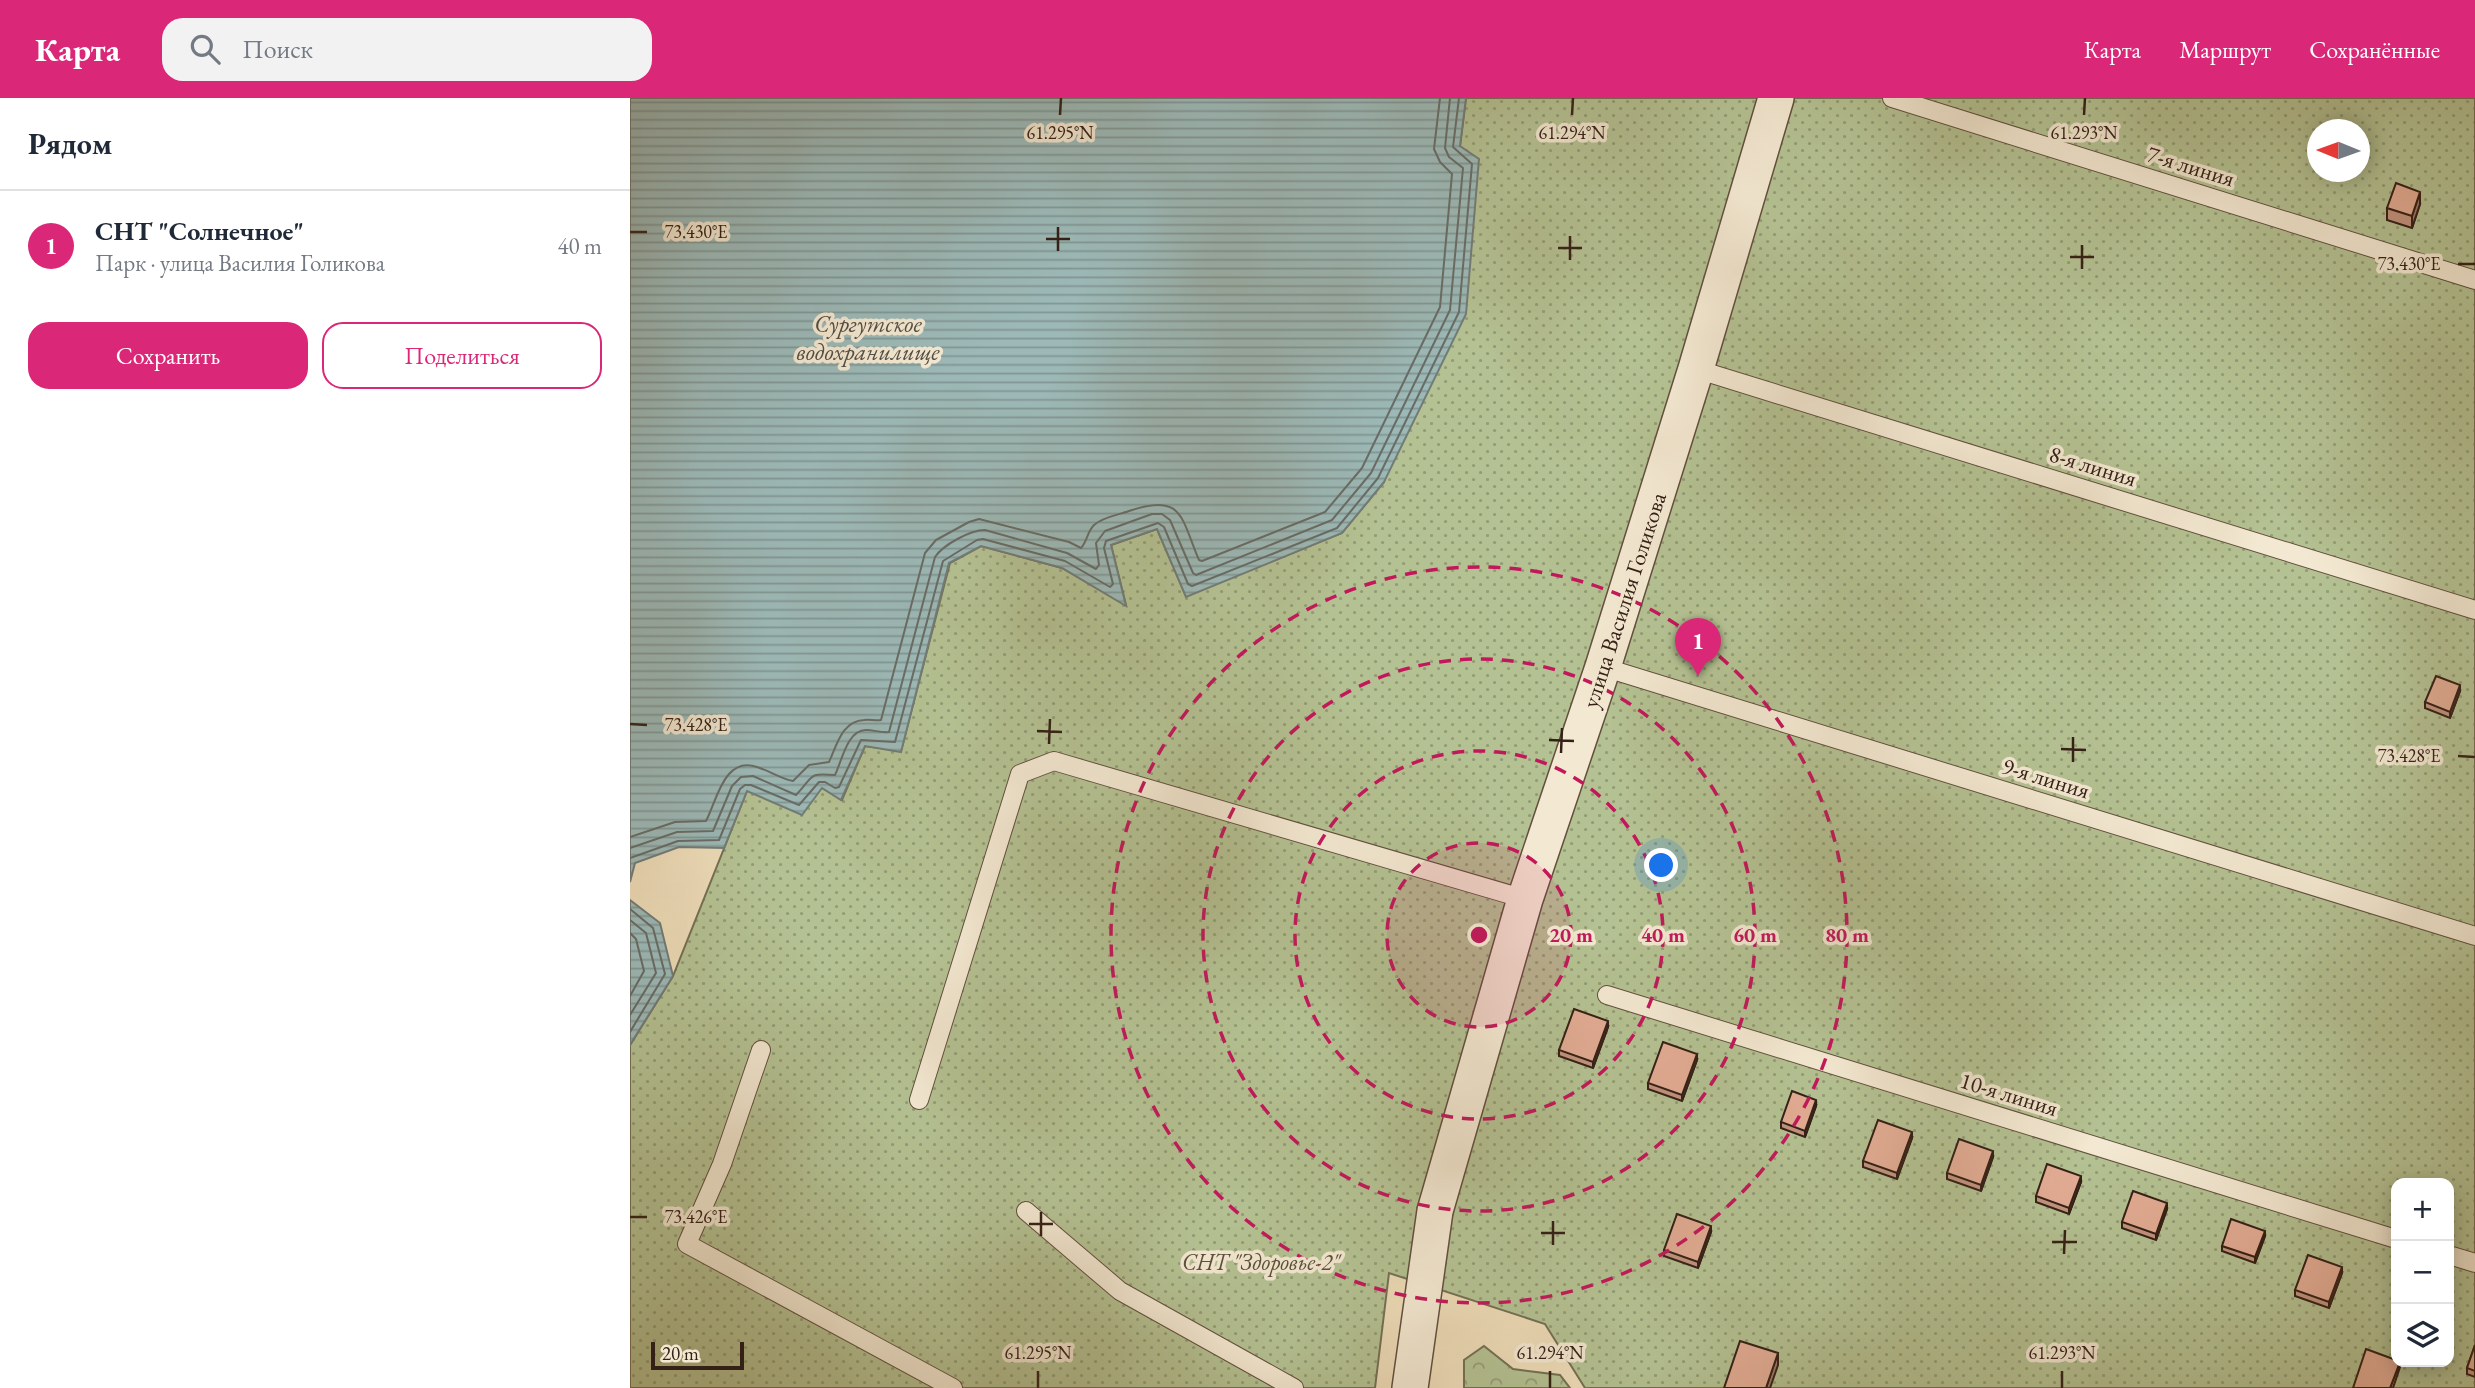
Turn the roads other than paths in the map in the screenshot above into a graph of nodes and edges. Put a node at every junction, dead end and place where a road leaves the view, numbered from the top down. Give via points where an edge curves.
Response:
1 (1776, 98) edge
2 (1892, 98) edge
3 (2475, 280) edge
4 (1696, 369) junction
5 (2475, 610) edge
6 (1603, 667) junction
7 (1525, 899) junction
8 (2475, 936) edge
9 (1607, 995) dead end
10 (761, 1050) dead end
11 (919, 1100) dead end
12 (1026, 1211) dead end
13 (2391, 1237) edge
14 (2454, 1257) edge
15 (2475, 1263) edge
16 (953, 1388) edge
17 (1294, 1388) edge
18 (1410, 1388) edge

1 - 4 street, улица Василия Голикова
2 - 3 lane, 7-я линия
4 - 5 lane, 8-я линия
4 - 6 street, улица Василия Голикова
6 - 7 street, улица Василия Голикова
6 - 8 lane, 9-я линия
7 - 11 lane via 1054,761 1020,774
7 - 18 street, улица Василия Голикова via 1435,1211
9 - 13 lane, 10-я линия
10 - 16 lane via 722,1164 687,1244
12 - 17 lane via 1120,1291
14 - 15 lane

